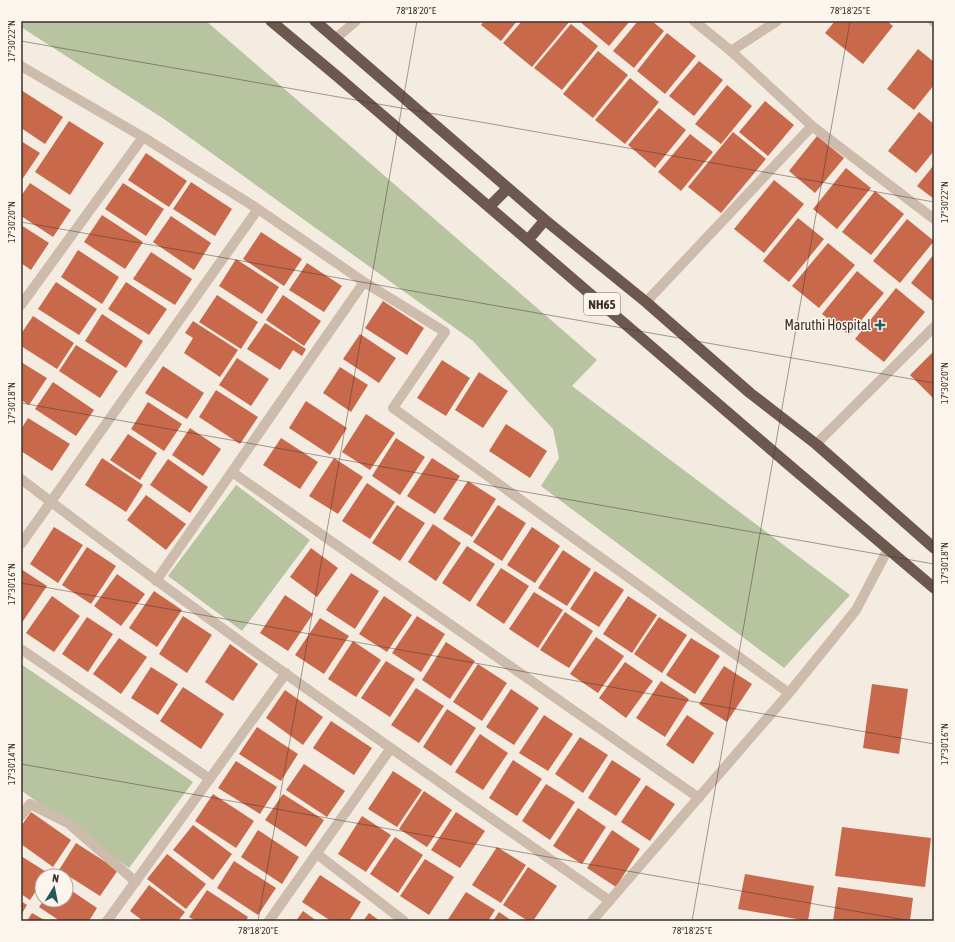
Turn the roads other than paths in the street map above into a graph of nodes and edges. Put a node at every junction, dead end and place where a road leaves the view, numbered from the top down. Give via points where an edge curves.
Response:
1 (271, 21) edge
2 (315, 21) edge
3 (356, 21) edge
4 (694, 21) edge
5 (777, 21) edge
6 (335, 39) junction
7 (731, 51) junction
8 (23, 70) edge
9 (812, 126) junction
10 (143, 137) junction
11 (508, 188) junction
12 (489, 207) junction
13 (258, 209) junction
14 (934, 219) edge
15 (545, 220) junction
16 (528, 240) junction
17 (364, 282) junction
18 (646, 302) junction
19 (21, 305) edge
20 (934, 327) edge
21 (816, 444) junction
22 (232, 472) junction
23 (21, 480) edge
24 (50, 502) junction
25 (21, 544) edge
26 (934, 548) edge
27 (888, 549) junction
28 (156, 580) junction
29 (934, 588) edge
30 (21, 649) edge
31 (286, 674) junction
32 (789, 693) junction
33 (391, 748) junction
34 (210, 778) junction
35 (699, 798) junction
36 (21, 816) edge
37 (317, 854) junction
38 (136, 882) junction
39 (610, 901) junction
40 (107, 921) edge
41 (269, 921) edge
42 (404, 921) edge
43 (592, 921) edge

1 - 12 highway, NH65
2 - 6 highway, NH65
3 - 6 street
4 - 7 street
5 - 7 street
6 - 11 highway, NH65
7 - 9 street
8 - 10 street
9 - 14 street
9 - 18 street
10 - 13 street
10 - 19 street
11 - 12 highway
11 - 15 highway, NH65
12 - 16 highway, NH65
13 - 17 street
13 - 24 street
15 - 16 highway
15 - 18 highway, NH65
16 - 27 highway, NH65
17 - 22 street
17 - 32 street via 445,332 392,408
18 - 21 highway, NH65 via 750,393
20 - 21 street
21 - 26 highway, NH65
22 - 28 street
22 - 35 street
23 - 24 street
24 - 25 street
24 - 28 street
27 - 29 highway, NH65
27 - 32 street via 856,610
28 - 31 street
30 - 34 street
31 - 33 street
31 - 34 street
32 - 35 street
33 - 37 street
33 - 39 street
34 - 38 street
35 - 39 street
36 - 38 street via 30,804 68,823
37 - 41 street
37 - 42 street
38 - 40 street
39 - 43 street

